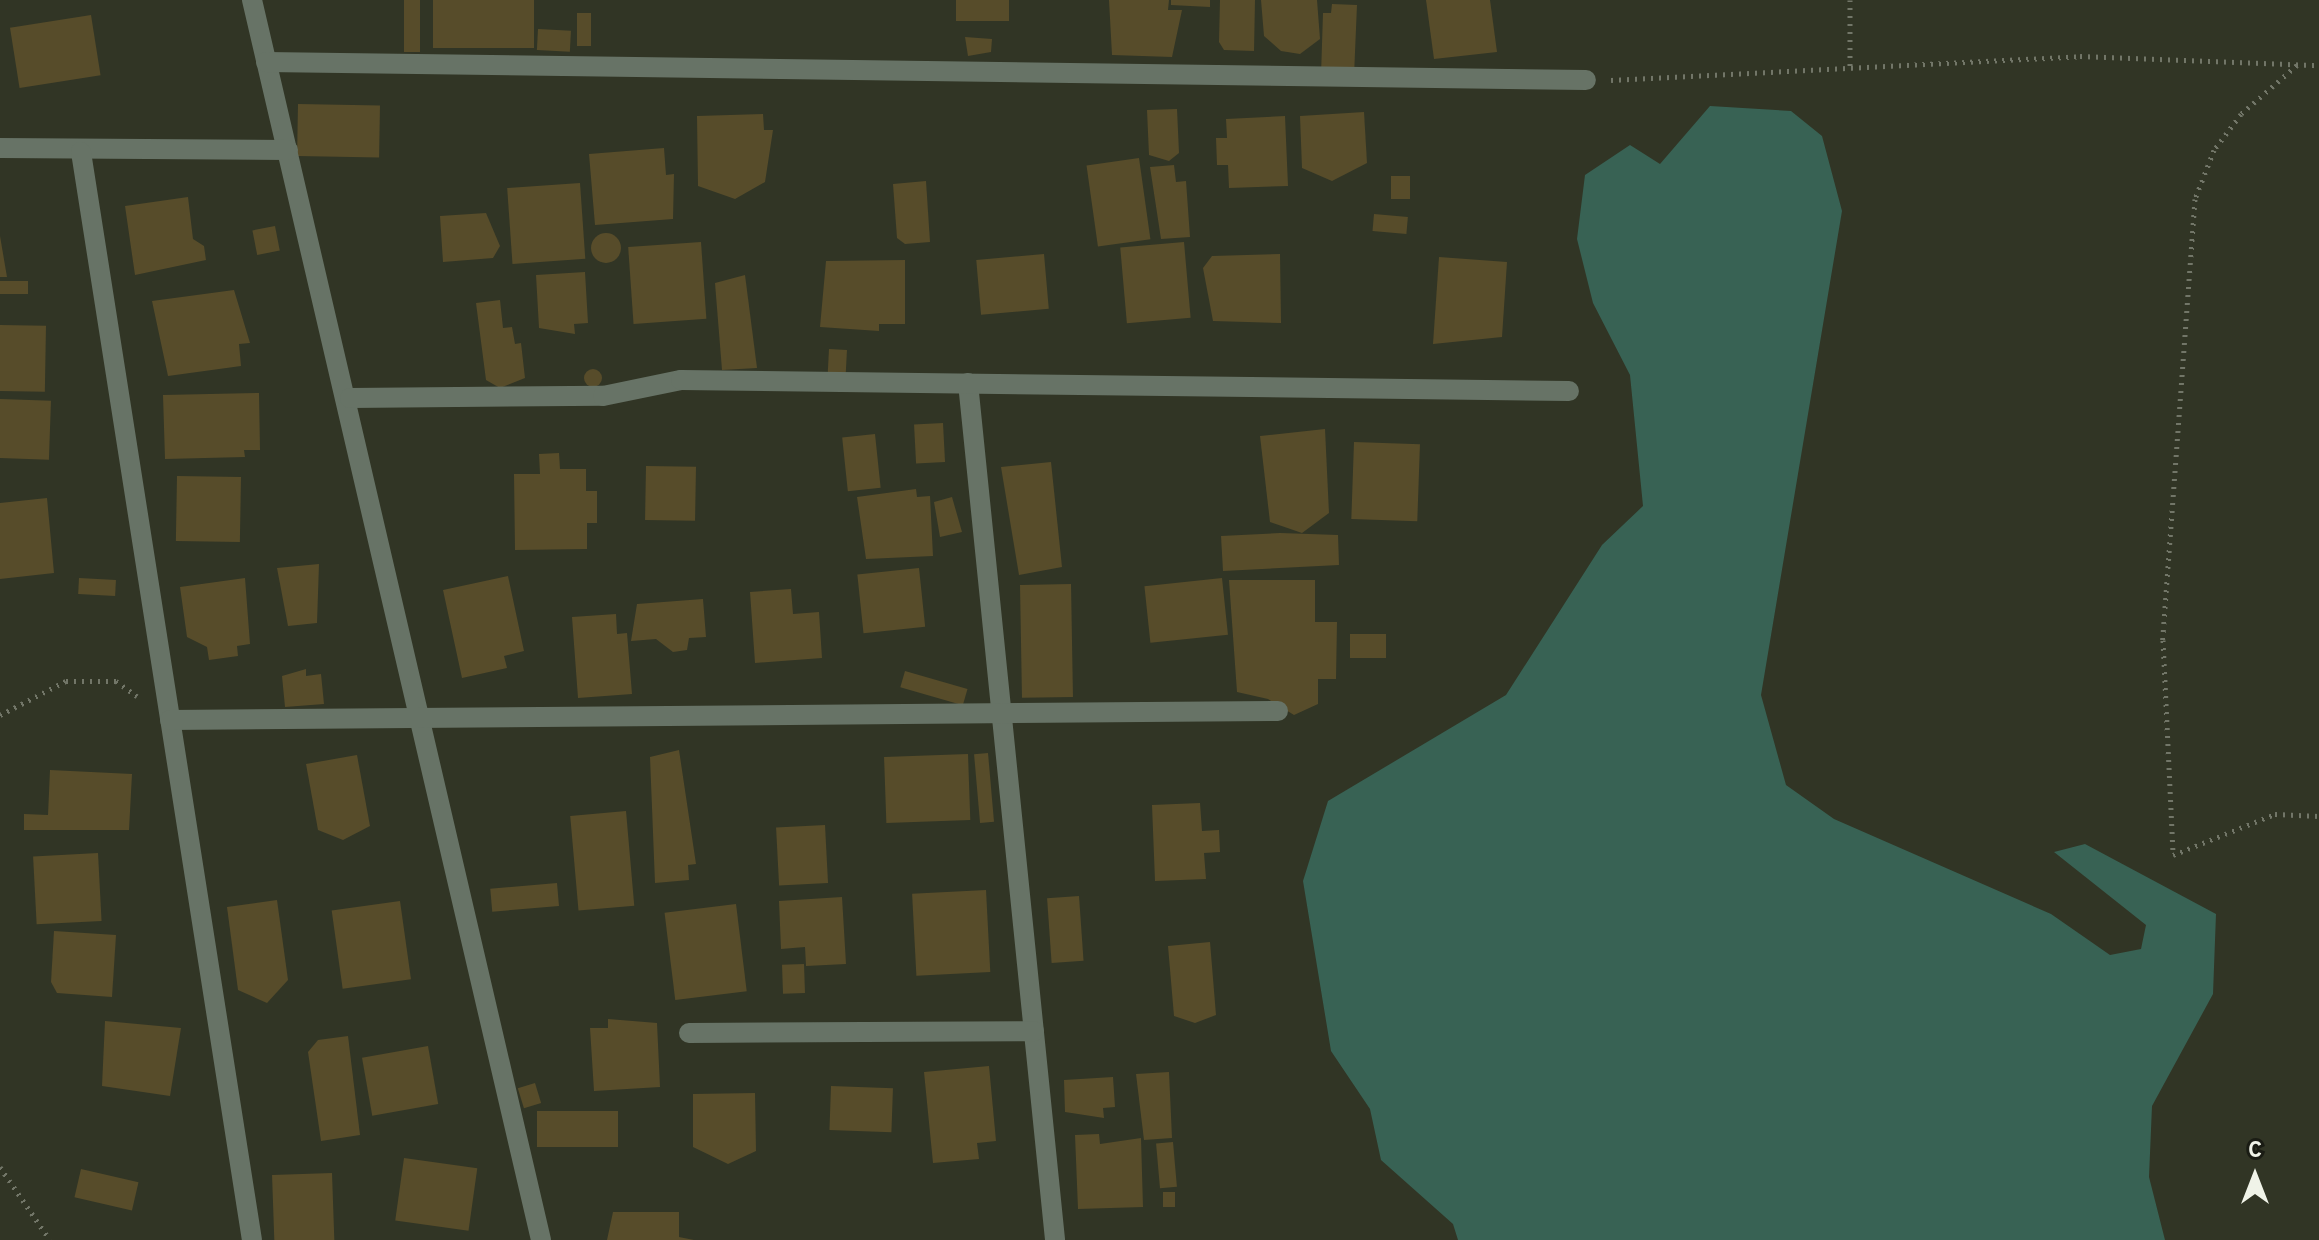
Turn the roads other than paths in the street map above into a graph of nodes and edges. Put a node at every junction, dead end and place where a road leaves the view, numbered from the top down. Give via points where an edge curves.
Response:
1 (252, 0) edge
2 (266, 62) junction
3 (1586, 80) road end
4 (0, 148) edge
5 (288, 150) junction
6 (81, 152) junction
7 (968, 383) junction
8 (1569, 391) dead end
9 (350, 398) junction
10 (1278, 711) dead end
11 (1001, 714) junction
12 (170, 720) junction
13 (423, 720) junction
14 (1034, 1031) junction
15 (689, 1033) dead end
16 (252, 1240) edge
17 (541, 1240) edge
18 (1055, 1240) edge

1 - 2 street
2 - 3 street
2 - 5 street
4 - 6 street
5 - 6 street
5 - 9 street
6 - 12 street
7 - 8 street
7 - 9 street via 681,380 603,396
7 - 11 street
9 - 13 street
10 - 11 street
11 - 13 street
11 - 14 street
12 - 13 street
12 - 16 street
13 - 17 street
14 - 15 street
14 - 18 street

